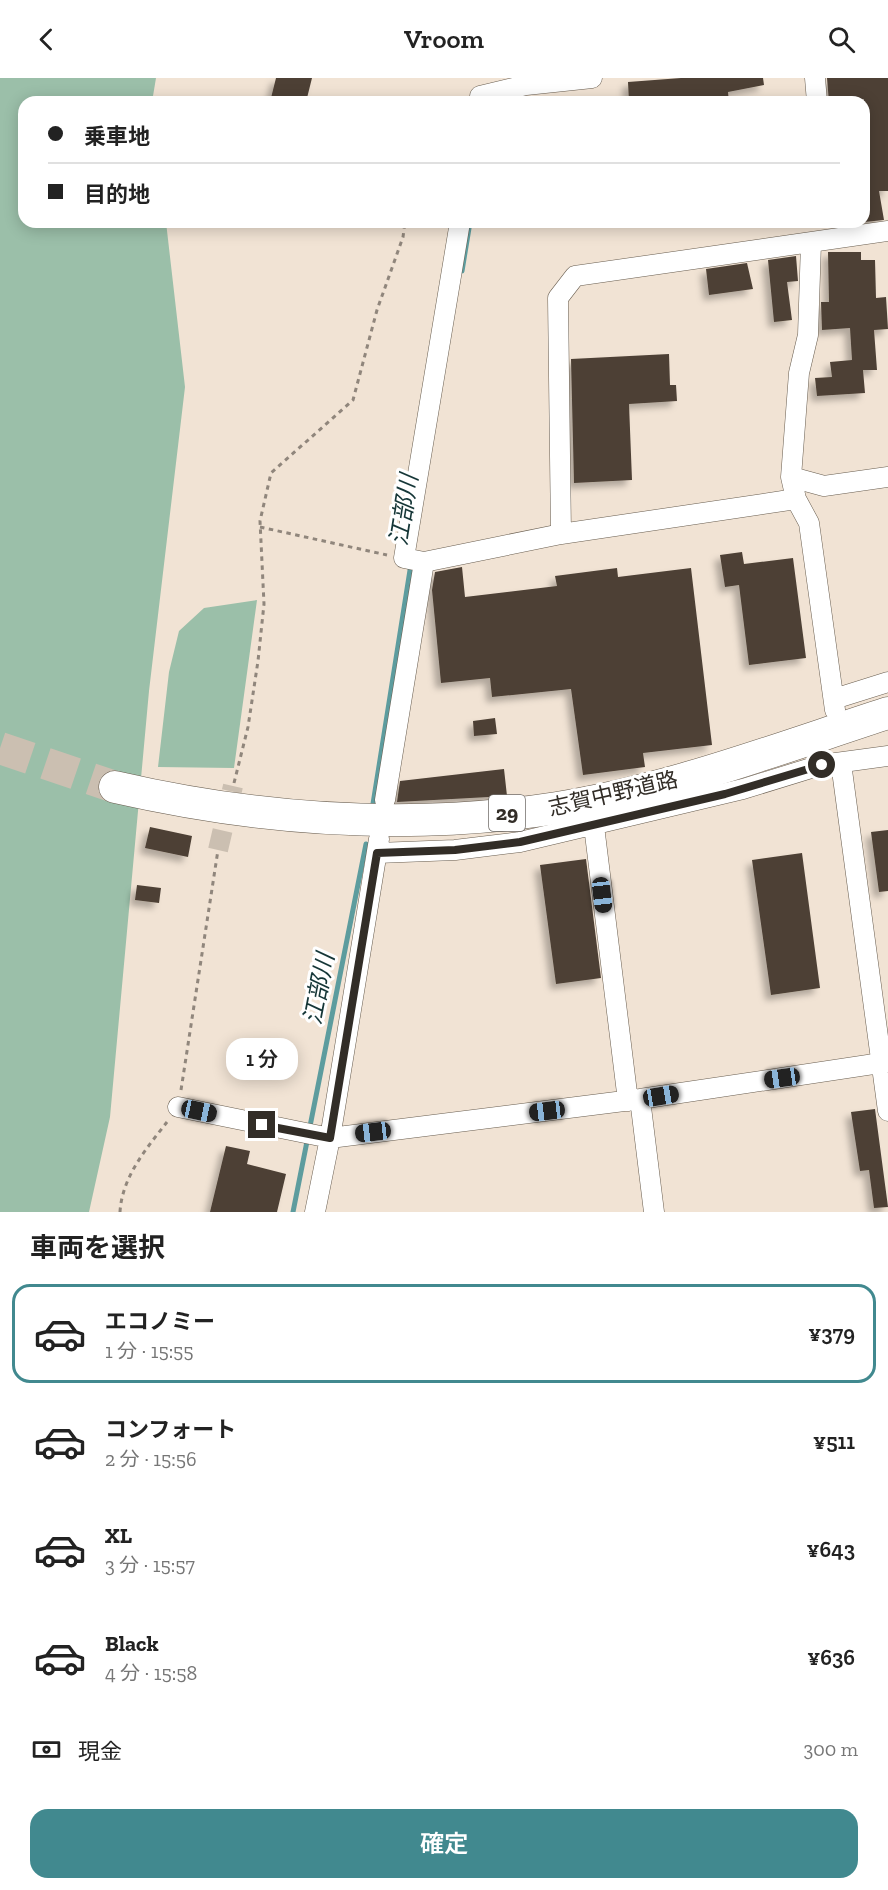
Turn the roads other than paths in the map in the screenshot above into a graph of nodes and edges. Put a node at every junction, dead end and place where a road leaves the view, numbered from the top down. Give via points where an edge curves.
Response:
1 (492, 78) edge
2 (592, 78) edge
3 (815, 78) edge
4 (482, 96) edge
5 (490, 96) edge
6 (816, 96) edge
7 (459, 228) edge
8 (888, 231) edge
9 (823, 235) edge
10 (791, 477) junction
11 (888, 477) edge
12 (796, 499) junction
13 (561, 534) junction
14 (424, 562) junction
15 (888, 682) edge
16 (888, 713) edge
17 (888, 756) edge
18 (841, 763) junction
19 (115, 787) tunnel mouth
20 (385, 800) dead end
21 (594, 826) junction
22 (884, 1062) edge
23 (634, 1100) junction
24 (178, 1107) road end
25 (888, 1111) edge
26 (330, 1138) junction
27 (315, 1212) edge
28 (654, 1212) edge

1 - 4 street
2 - 5 street via 526,85
3 - 6 street
7 - 14 street via 404,558
8 - 9 street
9 - 10 street via 799,373
9 - 13 street via 575,276 558,298
10 - 11 street via 824,486
10 - 12 street
12 - 13 street
12 - 15 street via 809,523 834,704
13 - 14 street
14 - 20 street
16 - 19 main road, 志賀中野道路 / 29 via 652,788 556,808 438,820 282,816 178,801
17 - 18 street
18 - 21 street
18 - 22 street
21 - 23 street
21 - 26 street via 520,842 455,850 378,846
22 - 23 street
22 - 25 street
23 - 26 street
23 - 28 street
24 - 26 street
26 - 27 street

